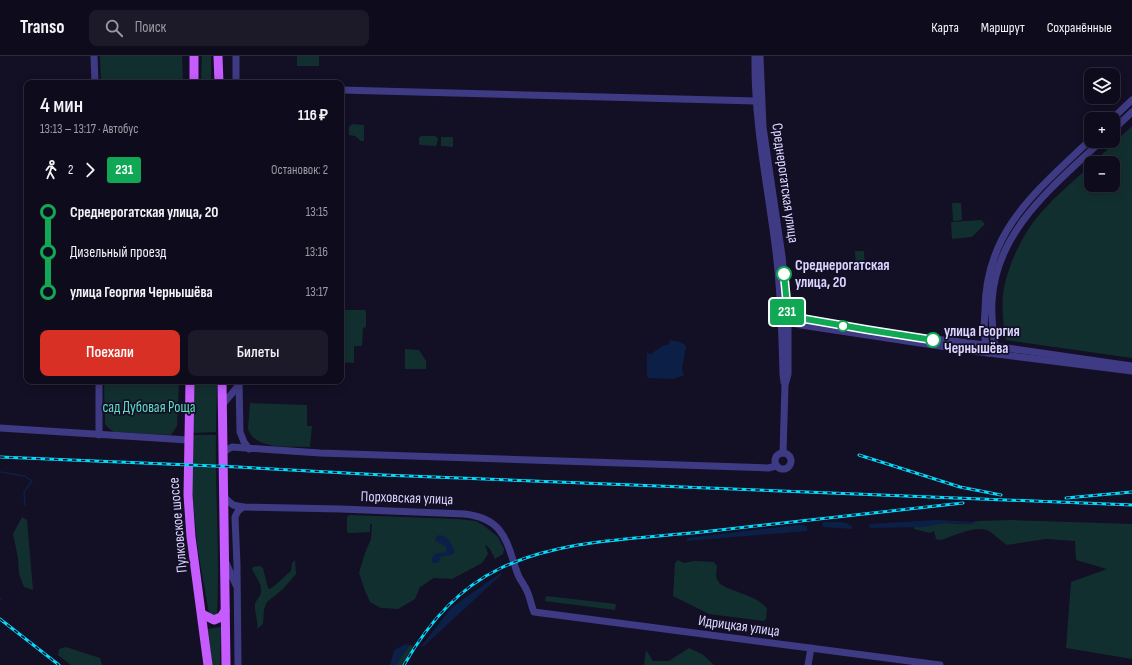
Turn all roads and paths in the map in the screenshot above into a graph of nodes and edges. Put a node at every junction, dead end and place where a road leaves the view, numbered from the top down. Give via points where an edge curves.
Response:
1 (94, 56) edge
2 (194, 56) edge
3 (218, 56) edge
4 (236, 56) edge
5 (754, 56) edge
6 (760, 56) edge
7 (95, 80) edge
8 (194, 80) edge
9 (219, 80) edge
10 (236, 80) edge
11 (344, 90) edge
12 (756, 100) junction
13 (1132, 100) edge
14 (1119, 112) edge
15 (1132, 112) edge
16 (1120, 123) edge
17 (1084, 146) edge
18 (1094, 148) edge
19 (786, 320) junction
20 (986, 346) junction
21 (994, 347) junction
22 (989, 353) junction
23 (1132, 366) edge
24 (1132, 371) edge
25 (99, 384) edge
26 (190, 384) edge
27 (222, 384) edge
28 (238, 384) edge
29 (239, 384) edge
30 (223, 404) junction
31 (0, 428) edge
32 (99, 435) junction
33 (188, 440) junction
34 (249, 449) junction
35 (223, 452) junction
36 (783, 453) junction
37 (777, 466) junction
38 (223, 496) junction
39 (243, 508) junction
40 (225, 560) junction
41 (237, 589) junction
42 (225, 611) junction
43 (534, 612) joint
44 (202, 614) junction
45 (810, 648) junction
46 (208, 665) edge
47 (226, 665) edge
48 (238, 665) edge
49 (808, 665) edge
50 (940, 665) edge

1 - 7 street
2 - 8 main road
3 - 9 main road
4 - 10 street
5 - 12 street, Среднерогатская улица
6 - 19 street, Среднерогатская улица via 764,134 782,256
11 - 12 street
12 - 19 street, Среднерогатская улица via 760,148
13 - 14 street
15 - 16 street
17 - 20 street via 1029,199 1003,237 992,263 984,301
18 - 21 street via 1034,205 1011,239 994,288
19 - 20 street
19 - 22 street
19 - 36 street, Среднерогатская улица via 788,374 785,385
20 - 21 street
20 - 22 street
21 - 22 street
21 - 23 street
22 - 24 street
25 - 32 street
26 - 33 main road, Пулковское шоссе
27 - 30 main road
28 - 30 street
29 - 34 street via 240,432
30 - 35 main road
31 - 32 street
32 - 33 street
33 - 44 main road, Пулковское шоссе via 190,524
34 - 35 street via 232,447
34 - 37 street via 768,468
35 - 38 main road
36 - 37 street, Среднерогатская улица via 776,457
36 - 37 street, Среднерогатская улица via 790,458 790,464 785,468
38 - 39 street, Порховская улица via 233,505
38 - 40 main road
39 - 41 street via 235,517
39 - 43 street, Порховская улица via 341,509 481,516 502,534
40 - 41 street
40 - 42 main road
41 - 48 street
42 - 44 main road via 221,617 214,620
42 - 47 main road
43 - 45 street, Идрицкая улица
44 - 46 main road, Пулковское шоссе
45 - 49 street
45 - 50 street, Идрицкая улица

